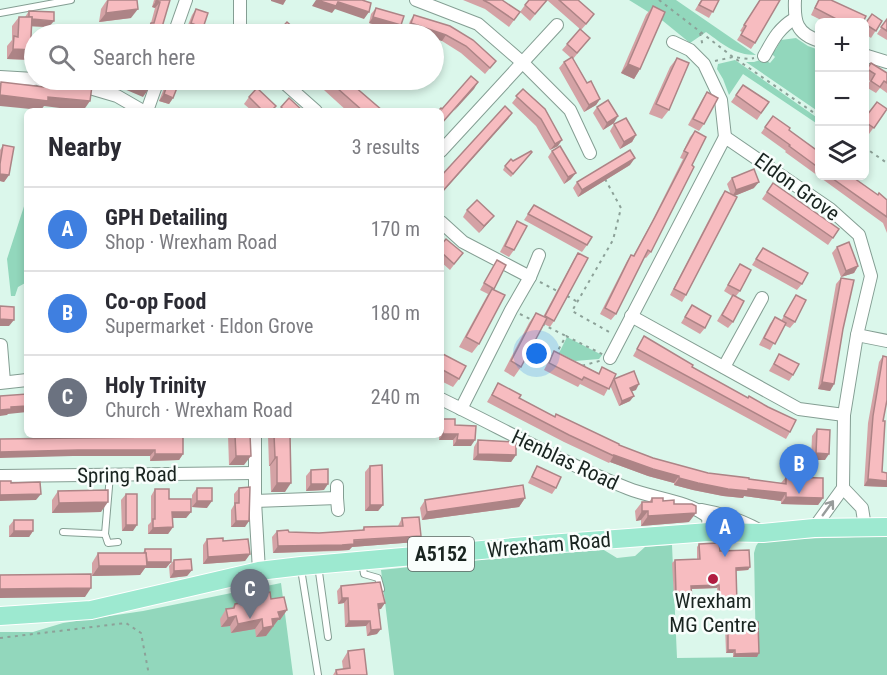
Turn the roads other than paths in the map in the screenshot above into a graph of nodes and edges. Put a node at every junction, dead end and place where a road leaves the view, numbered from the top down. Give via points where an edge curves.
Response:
1 (71, 0) edge
2 (186, 0) edge
3 (240, 0) edge
4 (416, 0) edge
5 (795, 0) edge
6 (0, 13) edge
7 (794, 20) junction
8 (178, 24) edge
9 (240, 24) edge
10 (556, 24) dead end
11 (815, 39) edge
12 (673, 42) dead end
13 (764, 56) road end
14 (869, 57) edge
15 (887, 62) edge
16 (523, 63) junction
17 (0, 77) edge
18 (24, 78) edge
19 (96, 90) edge
20 (154, 90) edge
21 (288, 90) edge
22 (139, 108) edge
23 (146, 108) edge
24 (312, 108) edge
25 (725, 137) junction
26 (444, 148) edge
27 (590, 153) road end
28 (444, 225) edge
29 (539, 255) dead end
30 (530, 277) junction
31 (762, 298) dead end
32 (631, 316) junction
33 (856, 335) junction
34 (887, 341) edge
35 (4, 344) edge
36 (610, 358) road end
37 (724, 367) junction
38 (24, 380) edge
39 (2, 382) edge
40 (444, 400) edge
41 (461, 409) junction
42 (844, 415) junction
43 (255, 438) edge
44 (255, 473) junction
45 (110, 475) junction
46 (0, 476) edge
47 (843, 488) junction
48 (337, 498) dead end
49 (255, 501) junction
50 (694, 508) junction
51 (865, 527) junction
52 (887, 527) edge
53 (814, 528) junction
54 (63, 532) dead end
55 (709, 532) junction
56 (763, 533) junction
57 (105, 534) junction
58 (118, 542) dead end
59 (362, 561) junction
60 (310, 565) junction
61 (259, 571) junction
62 (383, 599) edge
63 (0, 616) edge
64 (328, 637) dead end
65 (318, 675) edge

1 - 6 lane
2 - 8 street
3 - 9 street
4 - 16 street via 478,24
5 - 7 street
7 - 11 street
7 - 13 street via 776,34
10 - 16 street
12 - 25 street via 690,50 704,64 721,100
14 - 15 street
16 - 26 street
16 - 27 street via 570,111
17 - 18 street
19 - 22 street
20 - 23 street
21 - 24 street
25 - 32 street
25 - 33 street, Eldon Grove via 830,209 859,234 871,276
28 - 30 street via 463,242
29 - 30 street
30 - 41 street
31 - 37 street
32 - 36 street
32 - 37 street
33 - 34 street
33 - 42 street, Eldon Grove
35 - 39 street
37 - 42 street via 799,409
38 - 39 street
40 - 41 street, Henblas Road
41 - 50 street, Henblas Road via 629,489
42 - 47 street, Eldon Grove
43 - 44 street
44 - 45 street, Spring Road
44 - 49 street
45 - 46 street, Spring Road
45 - 57 lane
47 - 51 street via 862,507
53 -> 47 street
48 - 49 street
49 - 61 street
50 - 55 street via 708,517
50 - 56 street, Henblas Road via 726,515
51 - 52 main road, Wrexham Road / A5152
51 - 53 main road, Wrexham Road / A5152
53 - 56 main road, Wrexham Road / A5152
54 - 57 lane
55 - 56 main road, Wrexham Road / A5152
55 - 59 main road, Wrexham Road / A5152
57 - 58 lane via 108,543
59 - 60 main road, Wrexham Road / A5152
59 - 62 lane via 364,574 378,578
60 - 61 main road, Wrexham Road / A5152
60 - 64 lane
60 - 65 lane
61 - 63 main road, Wrexham Road / A5152 via 91,610

